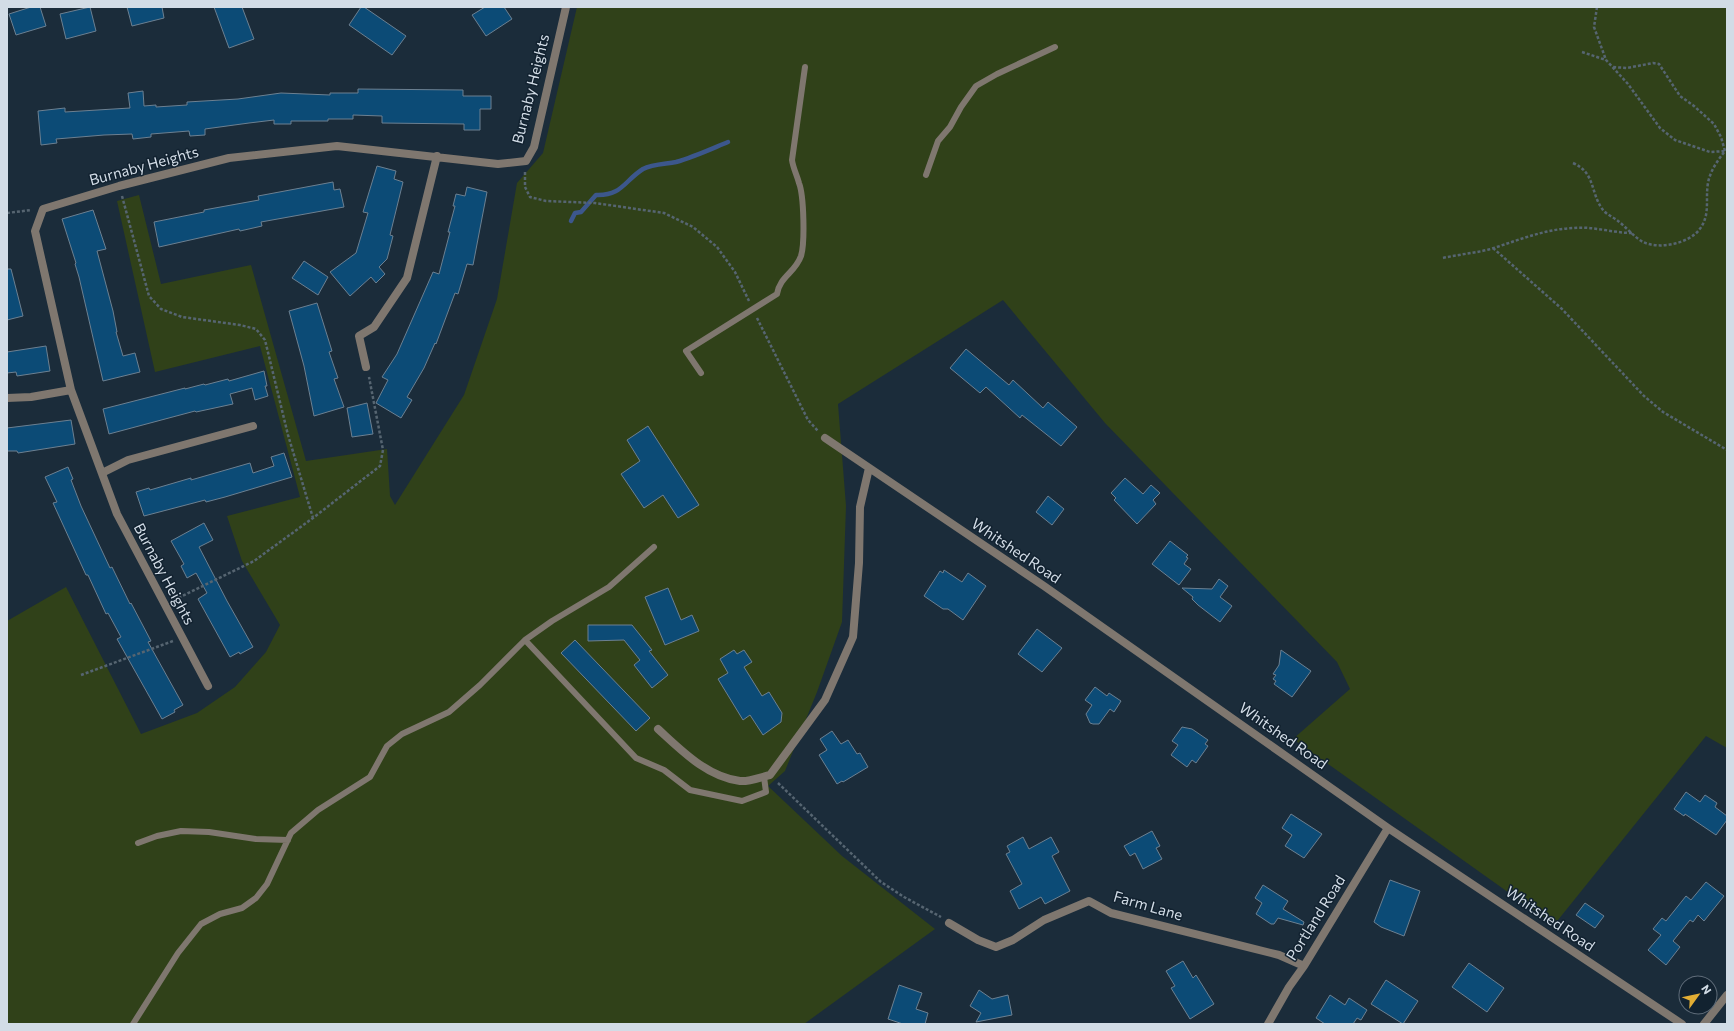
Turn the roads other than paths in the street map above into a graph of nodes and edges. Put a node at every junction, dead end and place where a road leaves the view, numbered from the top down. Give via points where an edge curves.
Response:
1 (566, 7) edge
2 (1056, 47) dead end
3 (805, 67) dead end
4 (437, 156) junction
5 (926, 175) dead end
6 (366, 367) road end
7 (701, 373) dead end
8 (71, 390) junction
9 (7, 398) edge
10 (253, 426) dead end
11 (825, 438) road end
12 (869, 468) junction
13 (102, 472) junction
14 (654, 548) dead end
15 (525, 640) junction
16 (208, 686) dead end
17 (658, 729) dead end
18 (767, 776) junction
19 (1388, 828) junction
20 (288, 840) junction
21 (138, 842) dead end
22 (949, 923) road end
23 (1304, 966) junction
24 (1727, 995) edge
25 (133, 1024) edge
26 (1268, 1024) edge
27 (1682, 1024) edge
28 (1704, 1024) edge

1 - 4 street, Burnaby Heights via 534,147 526,161 498,164
2 - 5 lane via 976,86 938,141
3 - 7 lane via 792,160 800,184 804,240 801,255 798,263 778,285 777,294 686,351
4 - 6 street via 408,278 374,327 359,336
4 - 8 street, Burnaby Heights via 337,146 229,158 119,186 44,209 35,231
8 - 9 street
8 - 13 street, Burnaby Heights
10 - 13 street via 128,460
11 - 12 street, Whitshed Road
12 - 18 street via 860,507 859,563 853,637 825,700
12 - 19 street, Whitshed Road via 1063,600
13 - 16 street, Burnaby Heights via 117,514
14 - 15 lane via 609,587
15 - 18 lane via 636,758 664,770 690,790 742,801 766,792
15 - 20 lane via 480,685 448,712 402,734 387,746 370,777 318,810 291,833
17 - 18 street via 690,758 720,776 741,781
19 - 23 street, Portland Road
19 - 27 street, Whitshed Road
20 - 21 lane via 181,831
20 - 25 lane via 256,898 242,908 220,914 201,924 178,953
22 - 23 street, Farm Lane via 996,947 1044,920 1089,901 1111,913 1279,954
23 - 26 street, Portland Road
24 - 28 street

